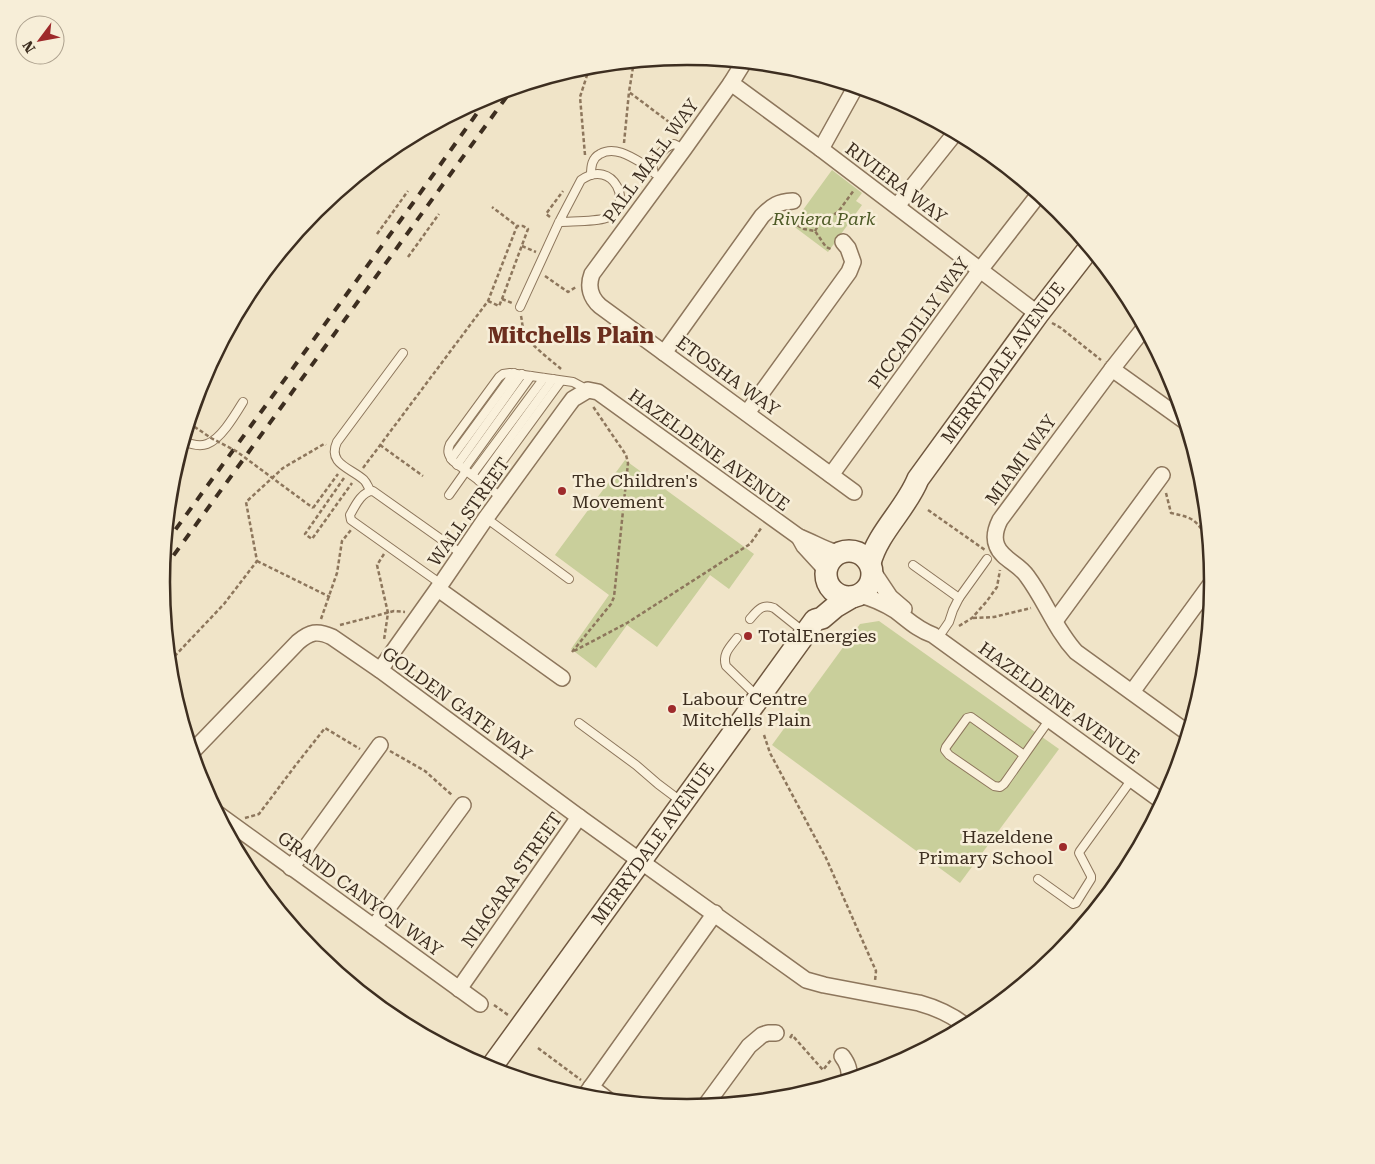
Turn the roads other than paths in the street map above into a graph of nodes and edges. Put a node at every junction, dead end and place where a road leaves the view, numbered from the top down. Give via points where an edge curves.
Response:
1 (740, 68) edge
2 (731, 83) junction
3 (853, 92) edge
4 (952, 137) edge
5 (821, 149) junction
6 (657, 174) junction
7 (591, 175) junction
8 (1035, 200) edge
9 (793, 201) road end
10 (897, 206) junction
11 (559, 222) junction
12 (839, 243) road end
13 (1086, 253) edge
14 (980, 270) junction
15 (585, 283) joint
16 (520, 307) road end
17 (1038, 314) junction
18 (1140, 334) edge
19 (664, 352) junction
20 (403, 353) dead end
21 (1112, 368) junction
22 (518, 374) junction
23 (531, 376) junction
24 (544, 378) junction
25 (557, 380) junction
26 (592, 396) junction
27 (243, 402) dead end
28 (747, 413) junction
29 (1177, 415) edge
30 (189, 443) edge
31 (462, 468) junction
32 (832, 475) junction
33 (1162, 475) road end
34 (918, 479) junction
35 (482, 483) junction
36 (370, 490) junction
37 (854, 492) dead end
38 (449, 495) dead end
39 (501, 497) junction
40 (486, 518) junction
41 (799, 537) junction
42 (842, 552) junction
43 (462, 554) junction
44 (989, 556) road end
45 (914, 565) dead end
46 (871, 567) junction
47 (826, 574) junction
48 (569, 580) dead end
49 (440, 587) junction
50 (1204, 594) edge
51 (856, 596) junction
52 (959, 598) junction
53 (750, 620) dead end
54 (1055, 621) junction
55 (810, 627) junction
56 (935, 636) junction
57 (737, 638) dead end
58 (380, 670) junction
59 (562, 678) dead end
60 (1132, 692) junction
61 (759, 698) junction
62 (1050, 720) junction
63 (579, 723) dead end
64 (1183, 729) edge
65 (380, 745) road end
66 (197, 746) edge
67 (1024, 755) junction
68 (1132, 779) junction
69 (1157, 798) edge
70 (682, 802) junction
71 (463, 805) road end
72 (579, 817) junction
73 (231, 823) edge
74 (641, 860) junction
75 (291, 868) junction
76 (1038, 880) dead end
77 (715, 913) junction
78 (374, 927) junction
79 (459, 989) junction
80 (480, 1004) road end
81 (959, 1022) edge
82 (776, 1033) road end
83 (842, 1056) road end
84 (495, 1062) edge
85 (850, 1073) edge
86 (590, 1090) edge
87 (711, 1098) edge

1 - 2 street, PALL MALL WAY
2 - 5 street, RIVIERA WAY
2 - 6 street, PALL MALL WAY via 688,144
3 - 5 street
4 - 10 street
5 - 10 street, RIVIERA WAY
6 - 7 lane via 613,150 598,155 591,166
6 - 15 street, PALL MALL WAY
7 - 11 lane via 576,186
7 - 11 lane via 605,175 615,182 620,199 614,212 602,219
8 - 14 street, PICCADILLY WAY
9 - 19 street via 775,204 762,216
10 - 14 street, RIVIERA WAY
11 - 16 lane
12 - 28 street via 851,254 852,267
13 - 17 street, MERRYDALE AVENUE
14 - 17 street, RIVIERA WAY
14 - 32 street, PICCADILLY WAY
15 - 19 street, ETOSHA WAY via 596,303
17 - 34 street, MERRYDALE AVENUE
18 - 21 street, MIAMI WAY
19 - 28 street, ETOSHA WAY
20 - 36 lane via 334,449 338,461 366,482
21 - 29 street
21 - 54 street, MIAMI WAY via 996,528 996,545 1026,573
22 - 23 lane
22 - 31 lane
22 - 31 lane via 506,373 496,381 450,444 449,456
23 - 24 lane
23 - 31 lane
24 - 25 lane
24 - 31 lane
25 - 26 lane via 573,382
25 - 35 lane
26 - 39 street, WALL STREET via 573,399
26 - 41 street, HAZELDENE AVENUE
27 - 30 lane via 216,439 207,444
28 - 32 street, ETOSHA WAY
31 - 35 lane
31 - 38 lane
32 - 37 street, ETOSHA WAY
33 - 54 street
34 - 42 street, MERRYDALE AVENUE via 907,487 866,537
34 - 46 street, MERRYDALE AVENUE via 876,545
35 - 39 lane
36 - 43 lane
36 - 49 lane via 350,515 351,520
39 - 40 street, WALL STREET
40 - 43 street, WALL STREET
40 - 48 lane
41 - 42 street, HAZELDENE AVENUE via 829,551
41 - 47 street, HAZELDENE AVENUE
42 - 46 street via 860,553
42 - 47 street via 832,557
43 - 49 street, WALL STREET
44 - 52 lane
45 - 52 lane
46 - 51 street via 870,584
46 - 56 street, HAZELDENE AVENUE via 890,597
47 - 51 street via 832,590 845,597
47 - 55 street, MERRYDALE AVENUE via 824,590
49 - 58 street, WALL STREET
49 - 59 street
50 - 60 street
51 - 55 street, MERRYDALE AVENUE
51 - 56 street, HAZELDENE AVENUE via 870,598 886,606
52 - 56 lane via 949,622
53 - 55 lane via 760,608 770,606
54 - 60 street, MIAMI WAY via 1076,652
55 - 61 street, MERRYDALE AVENUE
56 - 62 street, HAZELDENE AVENUE
57 - 61 lane via 725,655 726,666
58 - 66 street, GOLDEN GATE WAY via 320,634 306,635
58 - 72 street, GOLDEN GATE WAY
60 - 64 street, MIAMI WAY
61 - 70 street, MERRYDALE AVENUE
62 - 67 lane
62 - 68 street, HAZELDENE AVENUE
63 - 70 lane
65 - 75 street
67 - 67 lane via 1004,784 997,788 945,750 969,717
68 - 69 street, HAZELDENE AVENUE
68 - 76 lane via 1079,853 1091,879 1076,903
70 - 74 street, MERRYDALE AVENUE
71 - 78 street
72 - 74 street, GOLDEN GATE WAY
72 - 79 street, NIAGARA STREET
73 - 75 street, GRAND CANYON WAY
74 - 77 street, GOLDEN GATE WAY
74 - 84 street, MERRYDALE AVENUE
75 - 78 street, GRAND CANYON WAY
77 - 81 street, GOLDEN GATE WAY via 806,980 919,1003
77 - 86 street
78 - 79 street, GRAND CANYON WAY
79 - 80 street, GRAND CANYON WAY
82 - 87 street via 762,1035 749,1046
83 - 85 street

